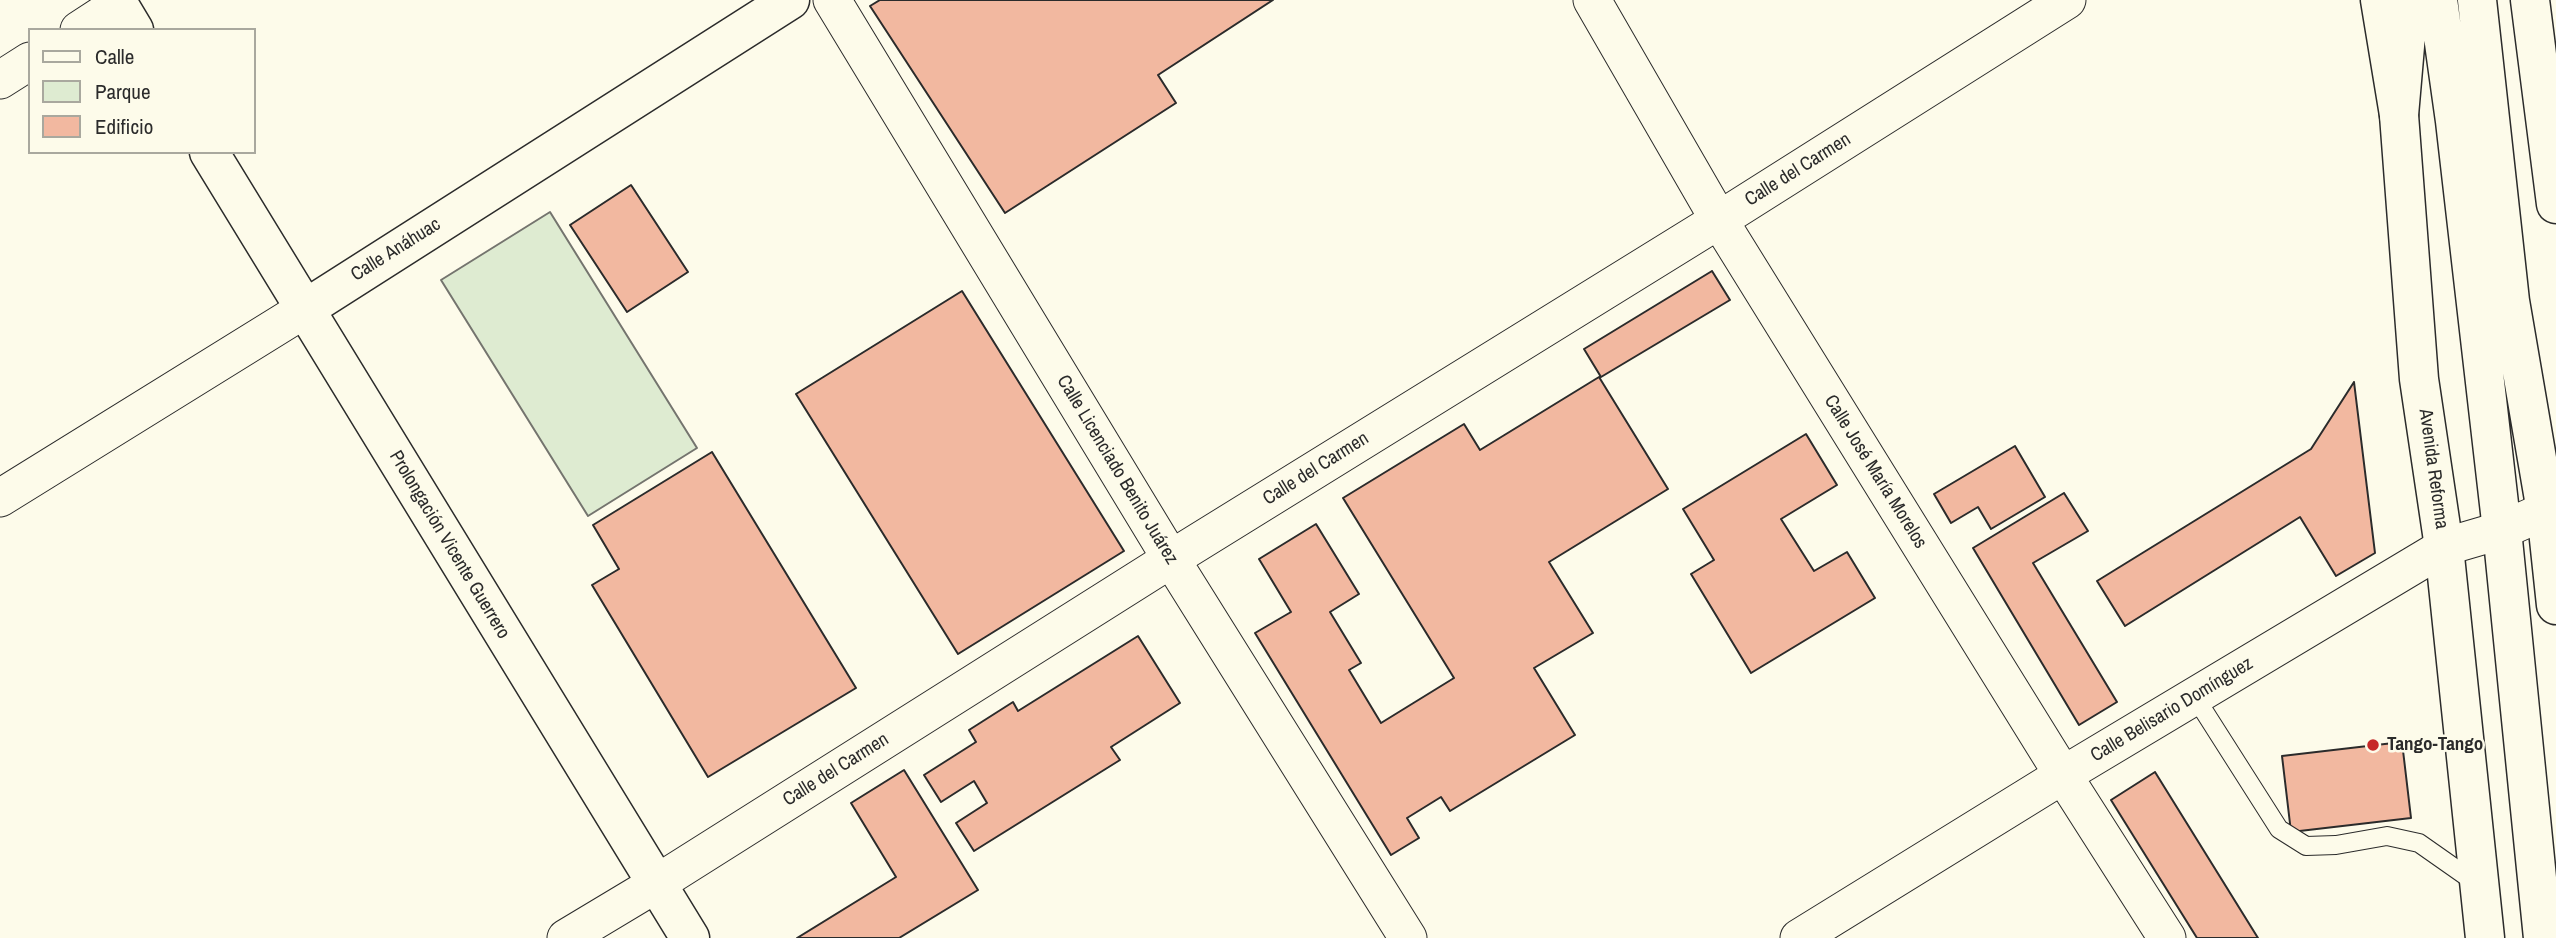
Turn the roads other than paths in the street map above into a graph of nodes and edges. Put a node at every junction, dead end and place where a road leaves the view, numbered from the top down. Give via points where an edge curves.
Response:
1 (790, 0) edge
2 (832, 0) edge
3 (1592, 0) edge
4 (2067, 0) edge
5 (2380, 0) edge
6 (2409, 0) edge
7 (2438, 0) edge
8 (2477, 0) edge
9 (2530, 0) edge
10 (123, 11) edge
11 (84, 28) edge
12 (28, 62) edge
13 (0, 80) edge
14 (2399, 115) junction
15 (210, 154) edge
16 (2556, 204) edge
17 (1719, 219) junction
18 (304, 309) junction
19 (0, 498) edge
20 (2551, 509) edge
21 (2502, 530) junction
22 (2444, 547) junction
23 (1171, 559) junction
24 (2556, 605) edge
25 (2195, 697) junction
26 (2063, 775) junction
27 (656, 884) junction
28 (2479, 885) junction
29 (566, 938) edge
30 (690, 938) edge
31 (1408, 938) edge
32 (1799, 938) edge
33 (2166, 938) edge
34 (2485, 938) edge
35 (2543, 938) edge

1 - 18 street, Calle Anáhuac
2 - 23 street, Calle Licenciado Benito Juárez
3 - 17 street, Calle José María Morelos
4 - 17 street, Calle del Carmen
5 - 14 street, Avenida Reforma
6 - 14 street
7 - 21 street
8 - 20 street via 2510,302
9 - 16 street
10 - 11 street
12 - 13 street
14 - 22 street, Avenida Reforma via 2419,379
15 - 18 street, Prolongación Vicente Guerrero
17 - 23 street, Calle del Carmen
17 - 26 street, Calle José María Morelos
18 - 19 street, Calle Anáhuac
18 - 27 street, Prolongación Vicente Guerrero
20 - 21 street, Calle Belisario Domínguez
20 - 24 street
21 - 22 street, Calle Belisario Domínguez
21 - 35 street
22 - 25 street, Calle Belisario Domínguez
22 - 28 street, Avenida Reforma
23 - 27 street, Calle del Carmen
23 - 31 street, Calle Licenciado Benito Juárez
25 - 26 street, Calle Belisario Domínguez
25 - 28 lane via 2279,829 2306,845 2388,836 2419,843
26 - 32 street, Calle Belisario Domínguez
26 - 33 street, Calle José María Morelos
27 - 29 street, Calle del Carmen
27 - 30 street, Prolongación Vicente Guerrero
28 - 34 street, Avenida Reforma

